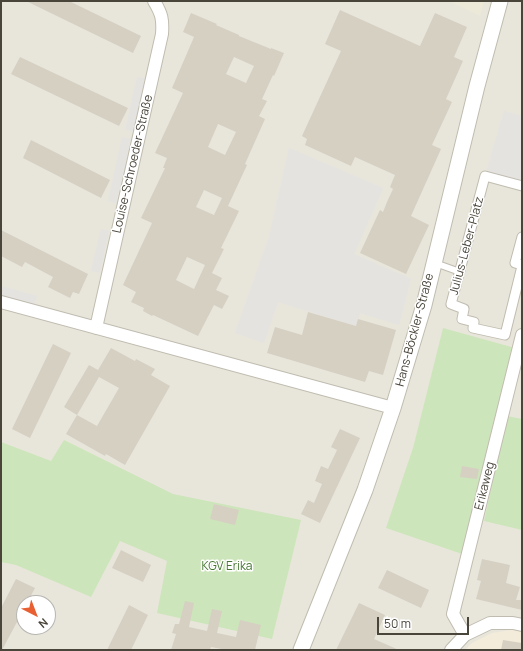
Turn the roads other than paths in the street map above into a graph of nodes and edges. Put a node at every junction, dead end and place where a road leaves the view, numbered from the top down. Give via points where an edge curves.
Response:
1 (154, 1) edge
2 (500, 1) edge
3 (522, 186) edge
4 (522, 237) edge
5 (433, 263) junction
6 (522, 265) edge
7 (460, 272) junction
8 (1, 302) edge
9 (96, 328) junction
10 (522, 335) edge
11 (394, 408) junction
12 (522, 625) edge
13 (465, 635) junction
14 (301, 650) edge
15 (451, 650) edge

1 - 9 street, Louise-Schroeder-Straße via 163,20 162,34
2 - 5 street, Hans-Böckler-Straße
3 - 7 street, Julius-Leber-Platz via 485,176
4 - 6 street, Julius-Leber-Platz via 515,263
5 - 7 lane
5 - 11 street, Hans-Böckler-Straße via 424,305
6 - 7 street, Julius-Leber-Platz via 504,335 473,328 474,322 462,319 464,309 451,304
8 - 9 street
9 - 11 street
10 - 13 street, Erikaweg via 453,614
11 - 14 street, Hans-Böckler-Straße via 365,490
12 - 13 street via 490,623
13 - 15 street

